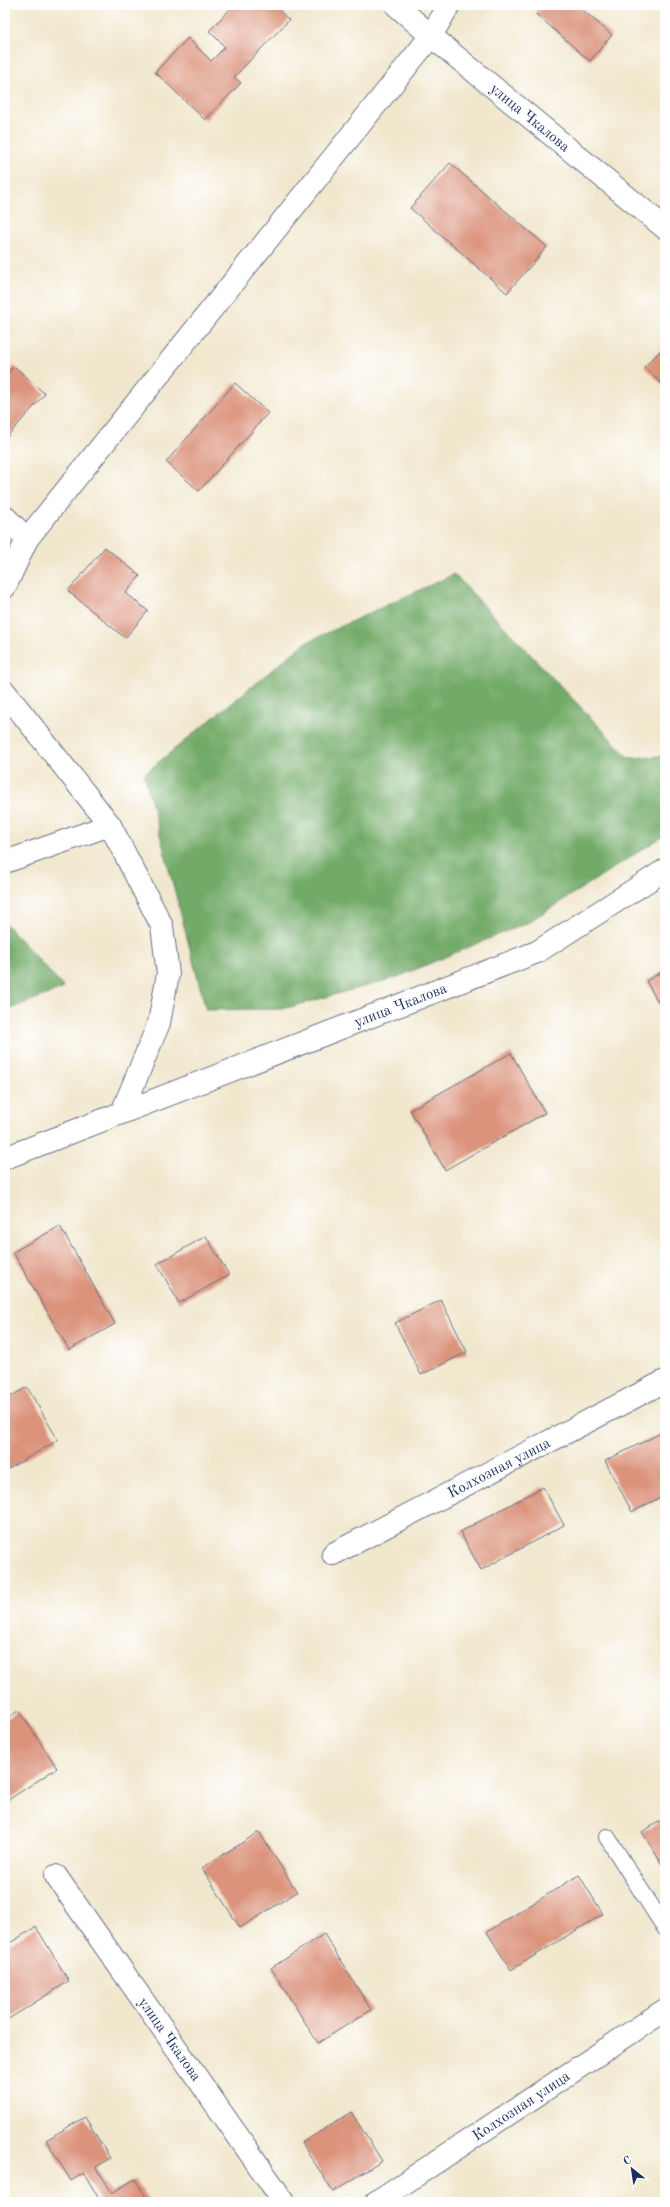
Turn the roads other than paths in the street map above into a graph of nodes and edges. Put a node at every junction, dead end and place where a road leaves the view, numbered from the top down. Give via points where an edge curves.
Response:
1 (396, 5) edge
2 (449, 5) edge
3 (431, 36) junction
4 (665, 228) edge
5 (5, 517) edge
6 (27, 538) junction
7 (5, 587) edge
8 (5, 692) edge
9 (110, 825) junction
10 (5, 862) edge
11 (665, 870) edge
12 (122, 1112) junction
13 (5, 1158) edge
14 (665, 1381) edge
15 (333, 1554) dead end
16 (607, 1838) dead end
17 (56, 1876) dead end
18 (665, 1928) edge
19 (665, 2010) edge
20 (284, 2202) edge
21 (376, 2202) edge

1 - 3 street, улица Чкалова
2 - 3 street
3 - 4 street, улица Чкалова
3 - 6 street
5 - 6 street
6 - 7 street
8 - 9 street
9 - 10 street
9 - 12 street via 162,926 168,974 159,1023
11 - 12 street, улица Чкалова via 537,952
12 - 13 street, улица Чкалова
14 - 15 street, Колхозная улица
16 - 18 lane
17 - 20 street, улица Чкалова
19 - 21 street, Колхозная улица

